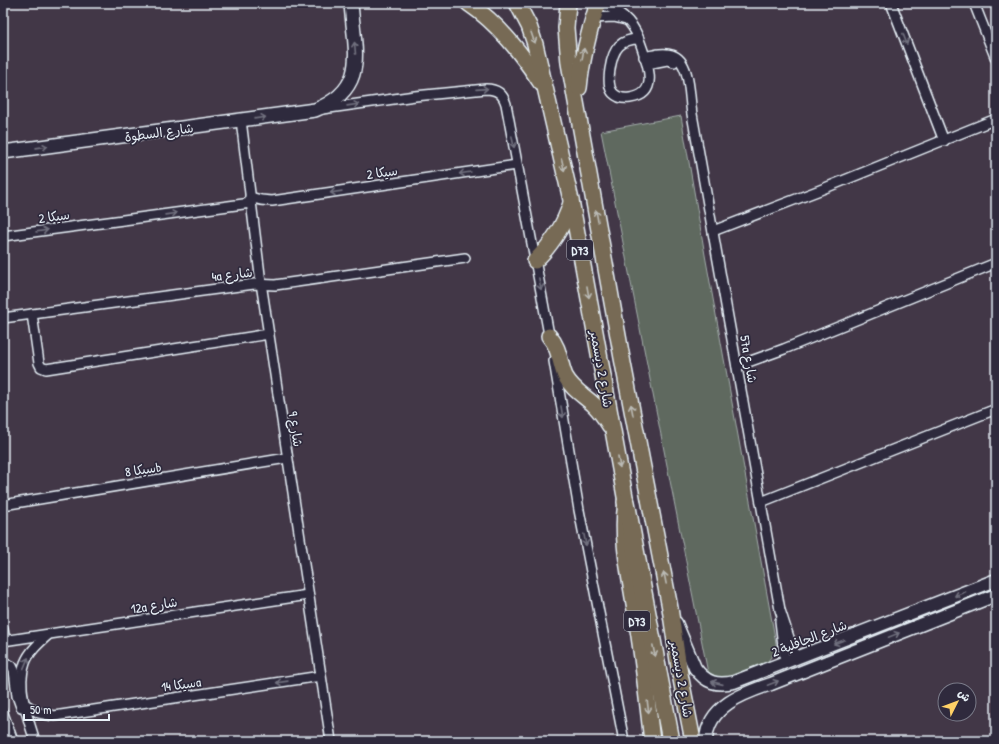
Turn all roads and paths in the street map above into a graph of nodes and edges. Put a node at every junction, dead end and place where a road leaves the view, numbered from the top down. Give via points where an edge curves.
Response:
1 (351, 3) edge
2 (468, 3) edge
3 (517, 3) edge
4 (568, 3) edge
5 (598, 3) edge
6 (891, 3) edge
7 (974, 3) edge
8 (593, 18) junction
9 (628, 21) junction
10 (639, 39) junction
11 (996, 58) edge
12 (645, 60) junction
13 (546, 90) junction
14 (578, 107) junction
15 (315, 110) junction
16 (996, 119) edge
17 (241, 120) junction
18 (944, 140) junction
19 (3, 152) edge
20 (517, 165) junction
21 (251, 200) junction
22 (571, 200) junction
23 (713, 231) junction
24 (3, 236) edge
25 (465, 258) dead end
26 (535, 261) junction
27 (996, 263) edge
28 (261, 283) junction
29 (32, 314) junction
30 (3, 318) edge
31 (269, 334) junction
32 (549, 336) junction
33 (737, 366) junction
34 (996, 408) edge
35 (614, 434) junction
36 (288, 458) junction
37 (626, 502) junction
38 (761, 502) junction
39 (3, 505) edge
40 (996, 580) edge
41 (308, 595) junction
42 (996, 595) edge
43 (670, 608) junction
44 (3, 630) edge
45 (48, 635) junction
46 (4, 641) edge
47 (790, 660) junction
48 (3, 663) edge
49 (321, 676) junction
50 (25, 704) junction
51 (3, 713) edge
52 (27, 717) junction
53 (12, 741) edge
54 (35, 741) edge
55 (330, 741) edge
56 (624, 741) edge
57 (652, 741) edge
58 (671, 741) edge
59 (693, 741) edge
60 (706, 741) edge

15 -> 1 main road, شارع السطوة via 329,105 340,96 355,69
2 - 13 main road via 496,26 520,52
3 -> 13 main road, شارع 2 ديسمبر / D73 via 529,26
4 - 14 main road, شارع 2 ديسمبر / D73 via 567,46
5 - 8 main road
5 - 9 street via 617,11
6 -> 18 street
7 - 11 street
8 - 9 street via 614,17
14 -> 8 main road via 581,68
9 - 10 street
10 - 12 street
10 - 12 street via 622,43 614,53 609,81 613,93 620,98 634,98 642,94 650,82
12 - 23 street, 57a شارع via 672,55 681,61 686,70
13 -> 22 main road, شارع 2 ديسمبر / D73
43 -> 14 main road, شارع 2 ديسمبر / D73 via 622,358
17 -> 15 main road, شارع السطوة
15 -> 20 street, شارع السطوة via 415,96 486,89 497,91 506,104
16 - 18 street
19 -> 17 main road, شارع السطوة
17 - 21 street, شارع 9
18 - 23 street
20 -> 21 street, سيكا 2 via 272,201
20 - 26 street
24 -> 21 street, سيكا 2
21 - 28 street, شارع 9
22 - 26 main road via 558,233
22 -> 35 main road, شارع 2 ديسمبر / D73
23 - 33 street, 57a شارع
25 - 28 street, 4a شارع via 275,285
26 -> 32 street
27 - 33 street
28 - 29 street, 4a شارع
28 - 31 street, شارع 9
29 - 30 street, 4a شارع
29 - 31 street via 39,363 46,369
31 - 36 street, شارع 9
32 - 35 main road via 557,347 562,368 570,383 600,412
32 -> 56 street via 579,510
33 - 38 street, 57a شارع
34 - 38 street
35 -> 37 main road, شارع 2 ديسمبر / D73
36 - 39 street, سيكا 8b
36 - 41 street, شارع 9
37 -> 57 main road, شارع 2 ديسمبر / D73 via 624,539
37 -> 58 highway
38 - 47 street, 57a شارع
40 -> 47 street, شارع الجافلية 2
41 - 45 street, 12a شارع
41 - 49 street, شارع 9
60 -> 42 street via 710,725 716,715 733,699
47 -> 43 street, شارع الجافلية 2 via 724,685 711,682 696,668
43 - 59 main road, شارع 2 ديسمبر / D73
44 - 46 street
45 - 46 street, 12a شارع
50 -> 45 street via 22,673 35,647
48 - 52 street via 14,670 17,696
49 -> 50 street, سيكا 14a via 54,716 39,713
49 - 55 street, شارع 9
50 - 52 street
51 - 53 street
52 - 54 street

